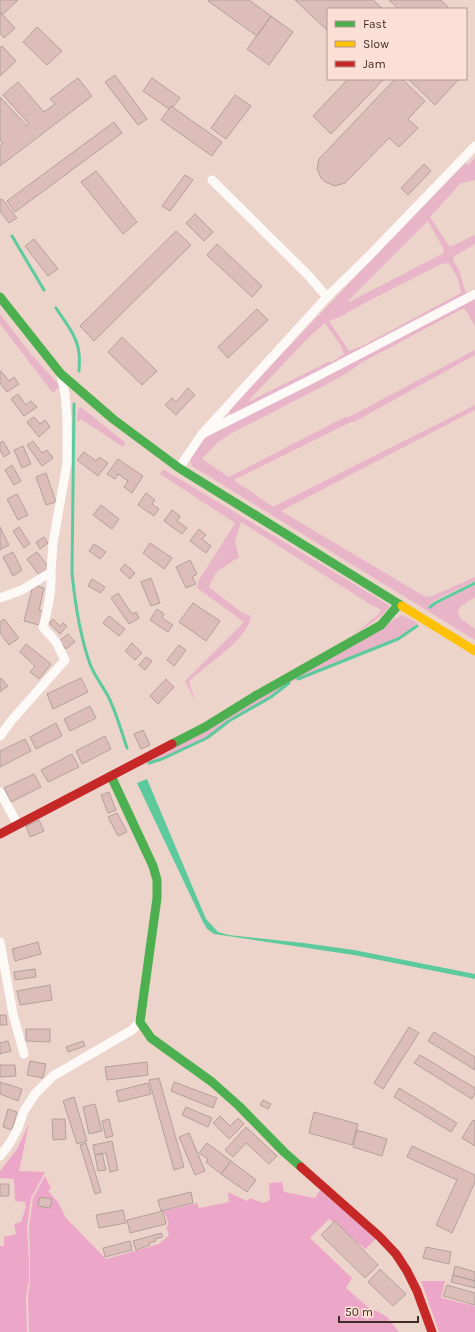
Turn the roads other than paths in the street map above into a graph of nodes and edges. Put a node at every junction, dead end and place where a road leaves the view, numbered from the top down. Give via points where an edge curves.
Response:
1 (475, 146) edge
2 (212, 180) dead end
3 (475, 294) edge
4 (0, 297) edge
5 (327, 297) junction
6 (61, 374) junction
7 (202, 434) junction
8 (180, 468) junction
9 (51, 572) junction
10 (0, 598) edge
11 (399, 604) junction
12 (475, 651) edge
13 (0, 736) edge
14 (112, 776) junction
15 (0, 792) edge
16 (18, 825) junction
17 (0, 834) edge
18 (0, 942) edge
19 (140, 1022) junction
20 (24, 1054) dead end
21 (0, 1156) edge
22 (432, 1332) edge

1 - 5 street
2 - 5 street
3 - 7 street
4 - 6 street
5 - 7 street
6 - 8 street via 113,419
6 - 9 street via 67,418 67,463 53,544
7 - 8 street
8 - 11 street
9 - 10 street via 22,590
9 - 13 street via 50,602 43,627 56,642 65,660
11 - 12 street
11 - 14 street via 381,625 205,727
14 - 16 street
14 - 19 street via 157,880
15 - 16 street
16 - 17 street
18 - 20 street via 13,1014
19 - 21 street via 132,1030 53,1076 35,1094
19 - 22 street via 151,1038 163,1048 229,1096 284,1152 396,1254 417,1291

